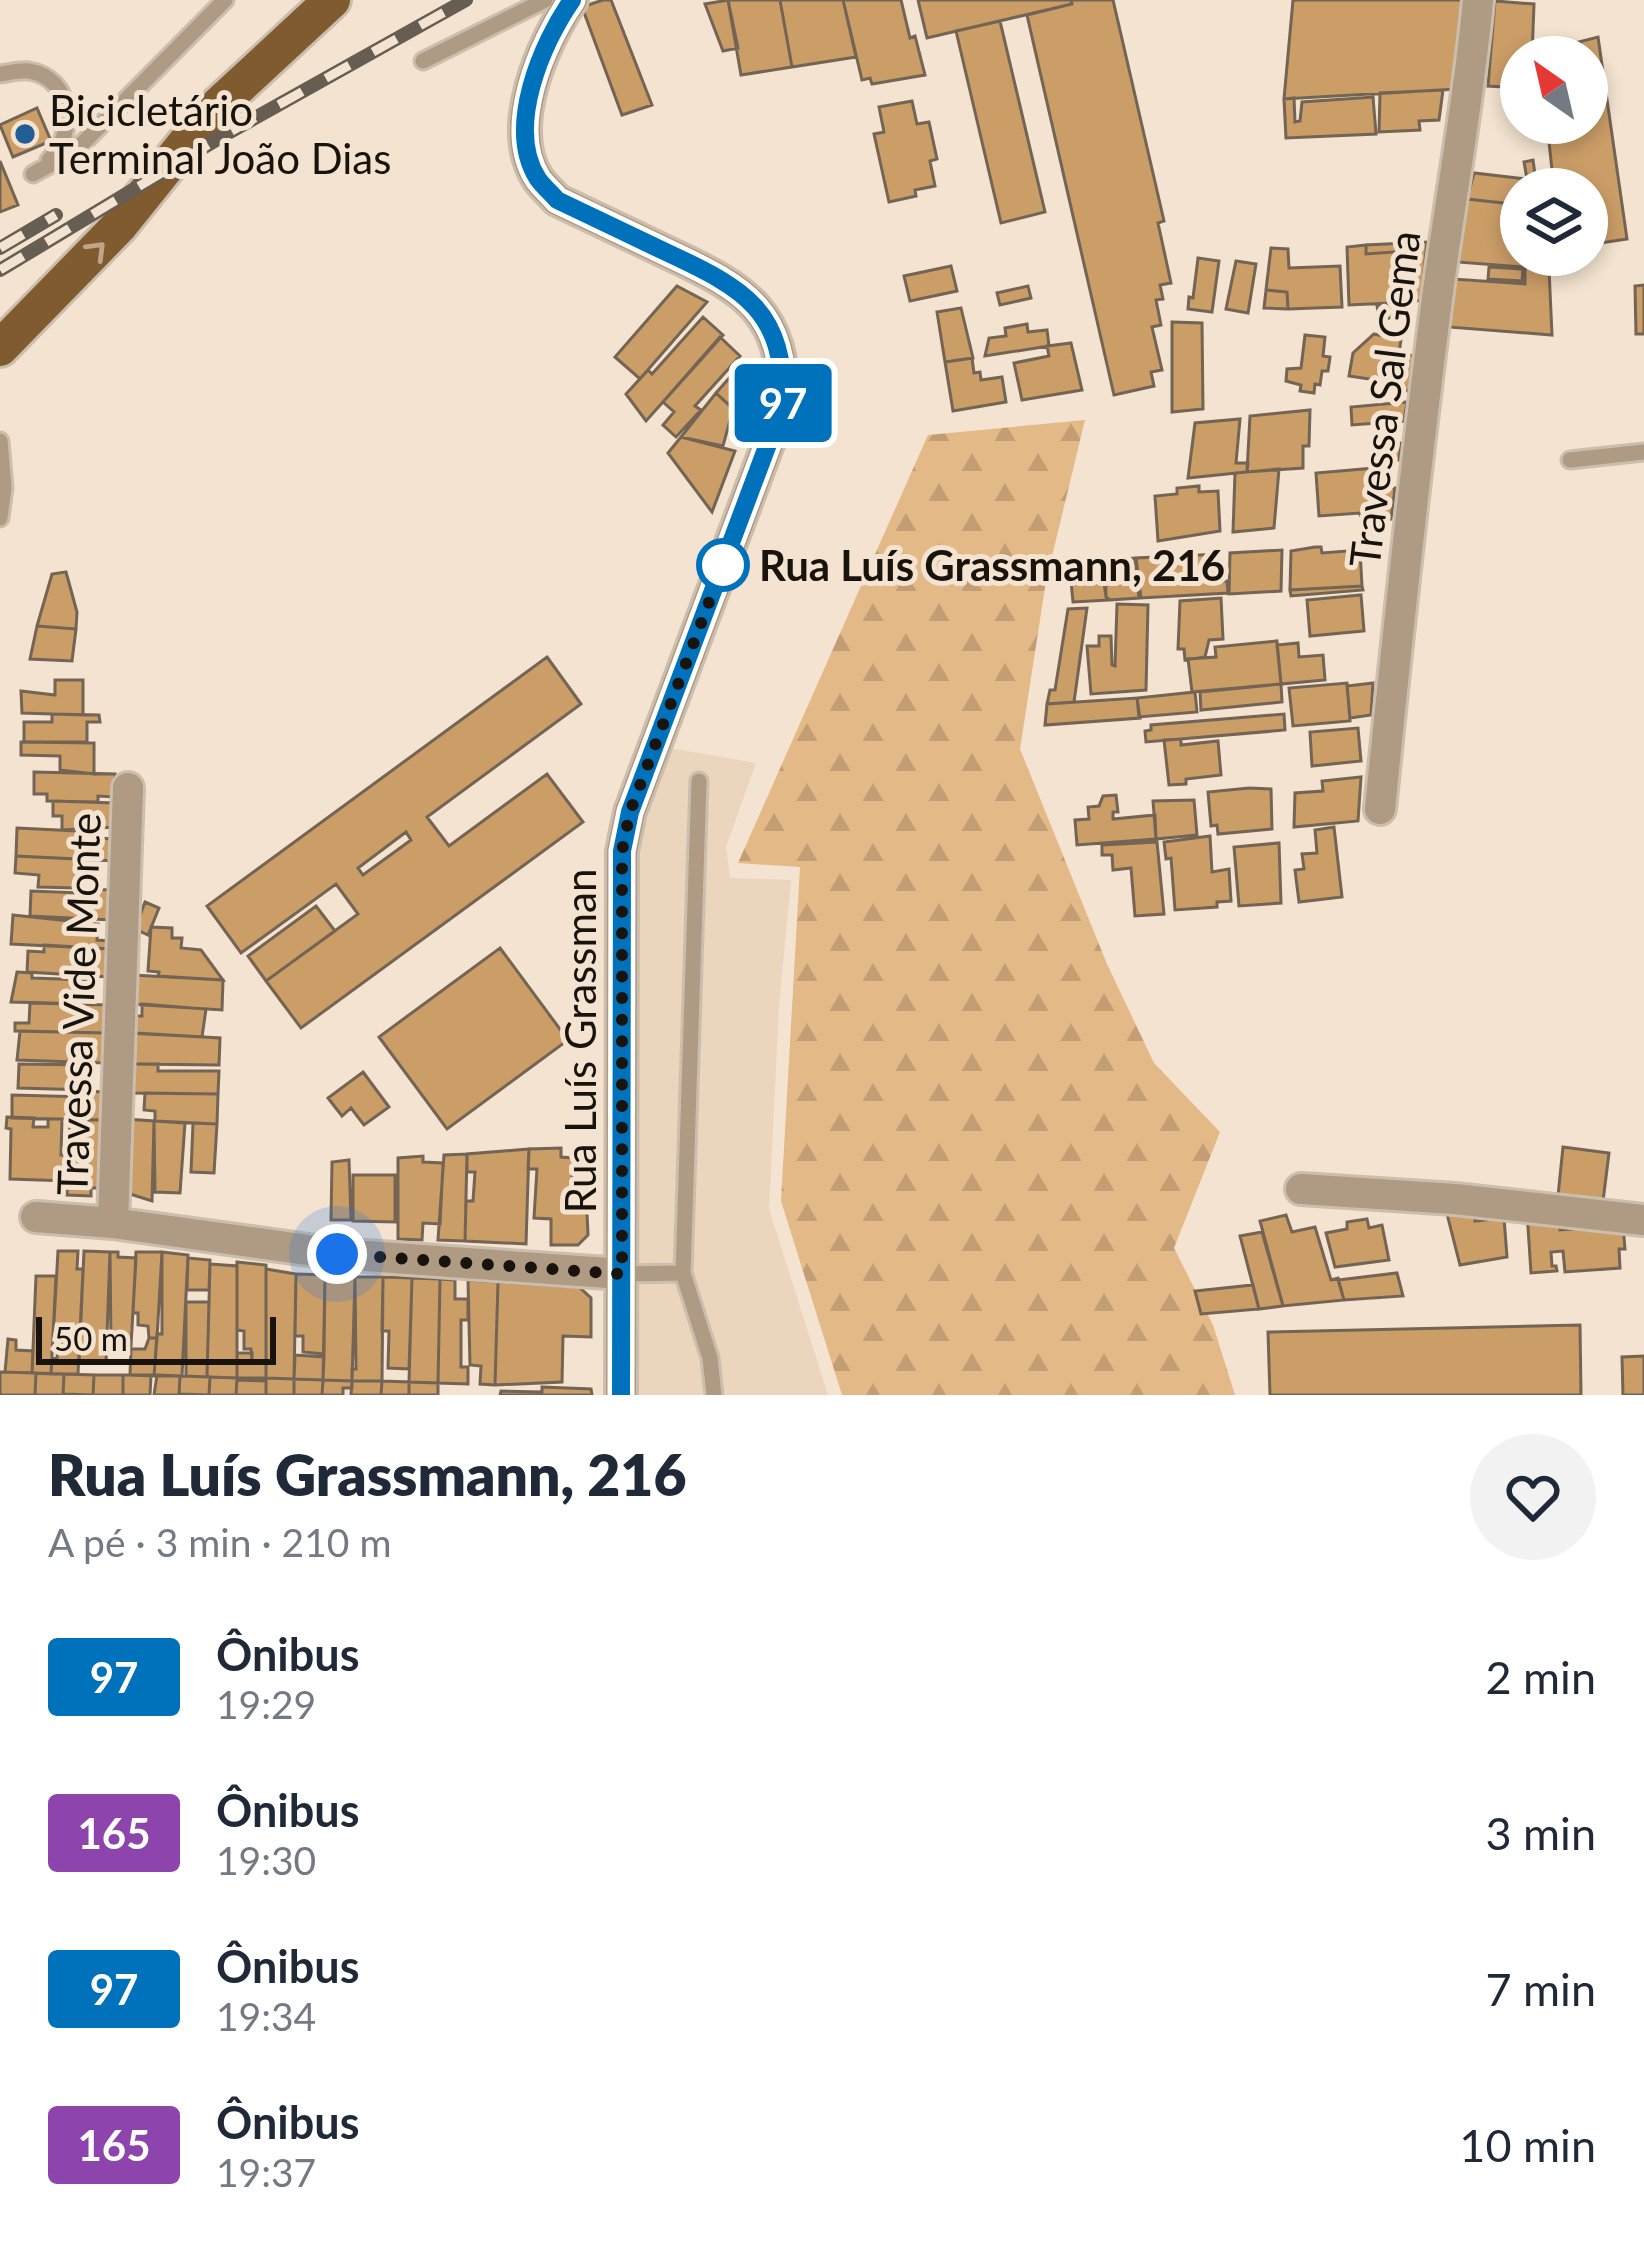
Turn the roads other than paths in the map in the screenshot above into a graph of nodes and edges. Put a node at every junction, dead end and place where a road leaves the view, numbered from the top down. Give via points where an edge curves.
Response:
1 (225, 0) edge
2 (332, 0) edge
3 (545, 0) edge
4 (572, 0) edge
5 (1478, 0) edge
6 (423, 61) dead end
7 (0, 74) edge
8 (0, 348) edge
9 (0, 441) edge
10 (1644, 452) edge
11 (1570, 460) dead end
12 (0, 518) edge
13 (699, 781) dead end
14 (128, 788) dead end
15 (1380, 809) dead end
16 (1301, 1189) dead end
17 (36, 1217) dead end
18 (1644, 1220) edge
19 (112, 1223) junction
20 (683, 1273) junction
21 (622, 1274) junction
22 (621, 1395) edge
23 (714, 1395) edge

1 - 7 lane via 75,151 33,174 60,150 68,111 54,83 29,71
8 -> 2 main road via 119,226 209,114
3 - 6 lane
4 - 21 street, Rua Luís Grassman via 544,47 528,97 527,151 536,177 557,200 731,283 764,317 784,364 783,404 622,851
5 - 15 street, Travessa Sal Gema
9 - 12 lane
10 - 11 lane
13 - 20 lane
14 - 19 street, Travessa Vide Monte
16 - 18 street
17 - 19 street
19 - 21 street via 337,1254
20 - 21 lane
20 - 23 lane
21 - 22 street, Rua Luís Grassman

